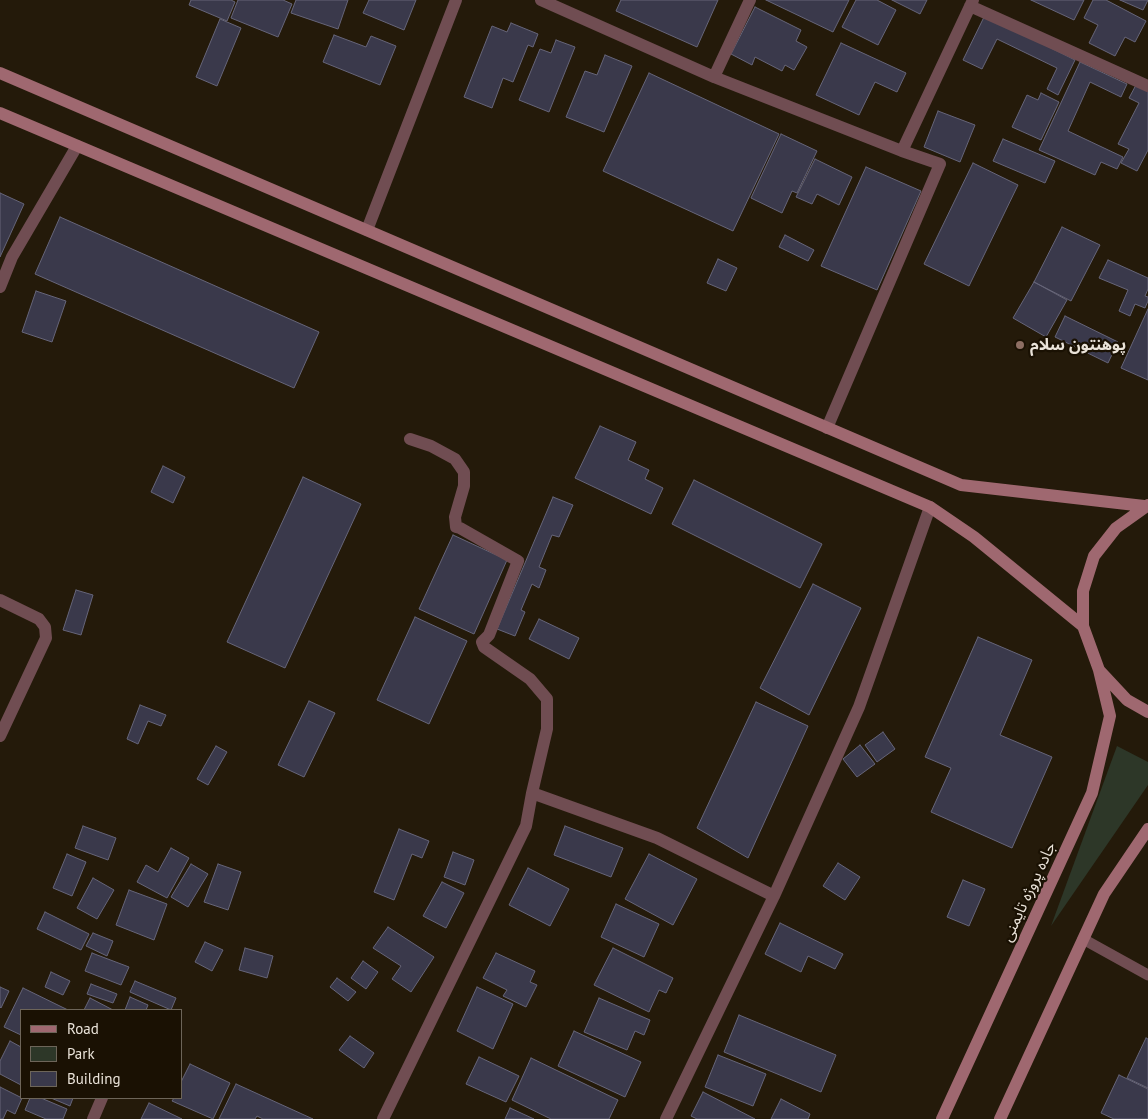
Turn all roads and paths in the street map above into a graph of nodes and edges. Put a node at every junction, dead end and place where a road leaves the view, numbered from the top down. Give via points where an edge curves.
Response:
1 (456, 0) edge
2 (541, 0) edge
3 (750, 0) edge
4 (971, 3) edge
5 (0, 73) edge
6 (714, 77) junction
7 (1148, 86) edge
8 (0, 113) edge
9 (77, 146) junction
10 (902, 151) junction
11 (367, 230) junction
12 (0, 287) edge
13 (827, 428) junction
14 (410, 439) dead end
15 (1146, 506) edge
16 (930, 507) junction
17 (0, 600) edge
18 (1083, 626) junction
19 (1099, 670) junction
20 (1148, 712) edge
21 (0, 736) edge
22 (532, 793) junction
23 (1148, 829) edge
24 (774, 896) junction
25 (1083, 940) junction
26 (1148, 975) edge
27 (102, 1099) edge
28 (93, 1119) edge
29 (383, 1119) edge
30 (666, 1119) edge
31 (942, 1119) edge
32 (1000, 1119) edge

1 - 11 street
2 - 6 street
3 - 6 street
4 - 7 street
4 - 10 street
5 - 11 main road
6 - 10 street
8 - 9 main road
9 - 12 street via 12,257
9 - 16 main road
10 - 13 street via 940,164
11 - 13 main road
13 - 15 main road via 961,485
14 - 22 street via 455,459 464,472 464,486 454,517 456,527 518,561 489,635 482,642 484,647 530,678 547,699 547,729
15 - 18 main road via 1116,528 1094,556 1083,590
16 - 18 main road via 974,537
16 - 24 street via 859,707
17 - 21 street via 39,619 45,627 46,638
18 - 19 main road, جاده پروژه تایمنی
19 - 20 main road via 1126,700
19 - 31 main road, جاده پروژه تایمنی via 1110,716 1092,793
22 - 24 street via 657,838
22 - 29 street via 526,826
23 - 25 main road via 1104,894
24 - 30 street
25 - 26 lane
25 - 32 main road
27 - 28 street

